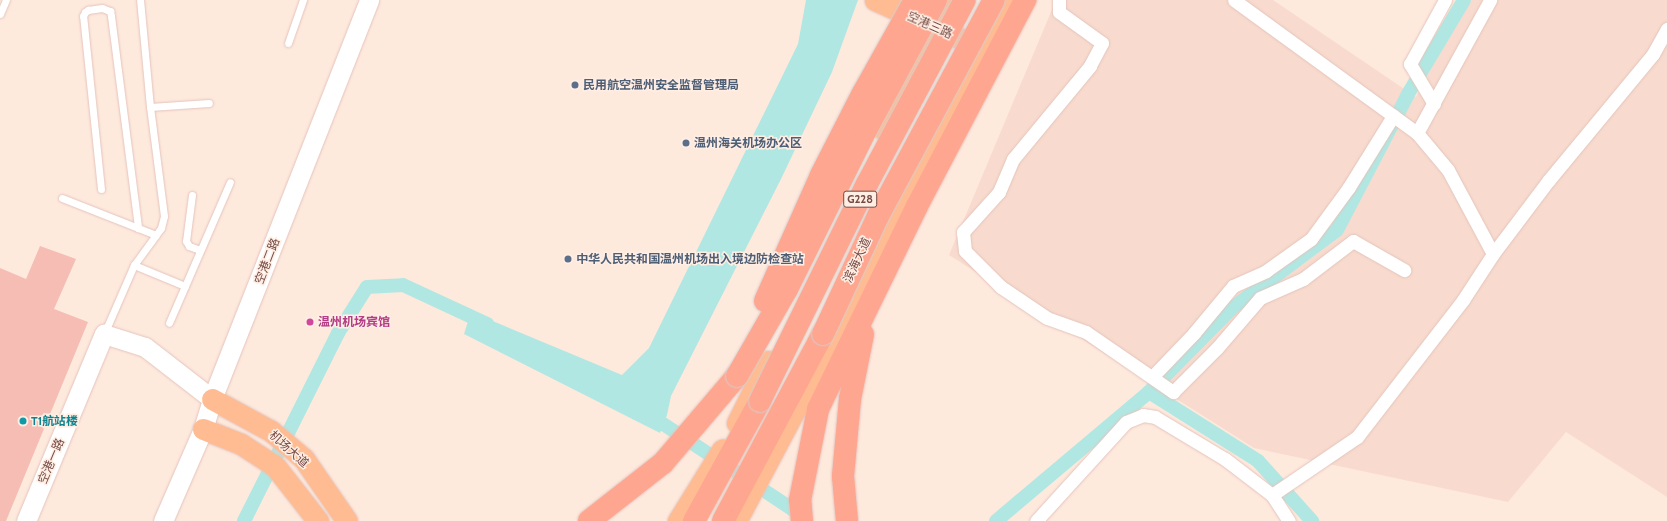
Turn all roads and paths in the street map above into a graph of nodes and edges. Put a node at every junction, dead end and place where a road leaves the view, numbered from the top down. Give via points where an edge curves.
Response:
1 (6, 0) edge
2 (140, 0) edge
3 (304, 0) edge
4 (369, 0) edge
5 (875, 0) edge
6 (910, 0) edge
7 (915, 0) edge
8 (965, 0) edge
9 (994, 0) edge
10 (1012, 0) edge
11 (1025, 0) edge
12 (1059, 0) edge
13 (1234, 0) edge
14 (1445, 0) edge
15 (1490, 0) edge
16 (941, 10) edge
17 (0, 14) edge
18 (1667, 29) edge
19 (989, 42) junction
20 (288, 43) dead end
21 (209, 103) dead end
22 (1434, 104) junction
23 (150, 107) junction
24 (1397, 118) junction
25 (1417, 133) junction
26 (230, 182) dead end
27 (101, 189) dead end
28 (192, 195) dead end
29 (62, 198) dead end
30 (138, 228) junction
31 (156, 235) junction
32 (200, 250) junction
33 (1492, 254) junction
34 (134, 265) junction
35 (1404, 270) dead end
36 (185, 286) junction
37 (868, 303) junction
38 (169, 323) dead end
39 (104, 334) junction
40 (737, 376) junction
41 (1156, 380) junction
42 (212, 399) junction
43 (203, 429) junction
44 (1272, 495) junction
45 (739, 515) edge
46 (590, 520) edge
47 (26, 521) edge
48 (163, 521) edge
49 (317, 521) edge
50 (347, 521) edge
51 (678, 521) edge
52 (694, 521) edge
53 (722, 521) edge
54 (802, 521) edge
55 (847, 521) edge
56 (1036, 521) edge
57 (1289, 521) edge

1 - 17 lane
2 - 23 lane
3 - 20 lane
4 - 42 main road, 空港二路
5 - 16 main road, 空港三路
6 - 16 main road, 空港三路
7 - 40 highway, bridge via 863,93 822,175 767,297
8 - 52 highway, 滨海大道 / G228, bridge via 868,184 760,401
9 - 53 highway, 滨海大道 / G228, bridge via 885,203 823,334
10 - 19 main road
11 - 37 highway
12 - 41 street via 1059,12 1102,43 1090,66 1013,159 999,192 963,232 965,251 1001,287 1047,318 1086,332
13 - 24 street
14 - 22 street via 1410,64
15 - 22 street
16 - 19 main road, 空港三路
16 - 40 highway, bridge via 866,130 787,289
16 - 51 main road via 726,445
18 - 33 street via 1653,54 1548,181
19 - 45 main road
21 - 23 lane
22 - 25 street
23 - 31 lane via 164,216 162,228
24 - 25 street
24 - 41 street via 1311,239 1266,271 1233,286
25 - 33 street via 1448,170
26 - 32 lane
27 - 30 lane via 83,16 88,10 102,8 110,11 111,16
28 - 32 lane via 186,241 189,246
29 - 30 lane
30 - 31 lane
31 - 34 lane
32 - 36 lane
33 - 44 street via 1464,300 1356,437
34 - 36 lane
34 - 39 lane
35 - 41 street via 1354,241 1303,279 1260,298 1217,348 1173,392
36 - 38 lane
37 - 54 highway via 818,409 800,500
37 - 55 highway via 849,406 843,476
39 - 42 main road via 145,347
39 - 47 main road, 空港一路
40 - 46 highway via 663,463
42 - 43 main road, 空港二路
42 - 50 main road, 机场大道 via 271,431 304,459
43 - 48 main road, 空港二路
43 - 49 main road, 机场大道 via 241,444 276,466
44 - 56 street via 1225,459 1155,417 1143,415 1126,422
44 - 57 street

